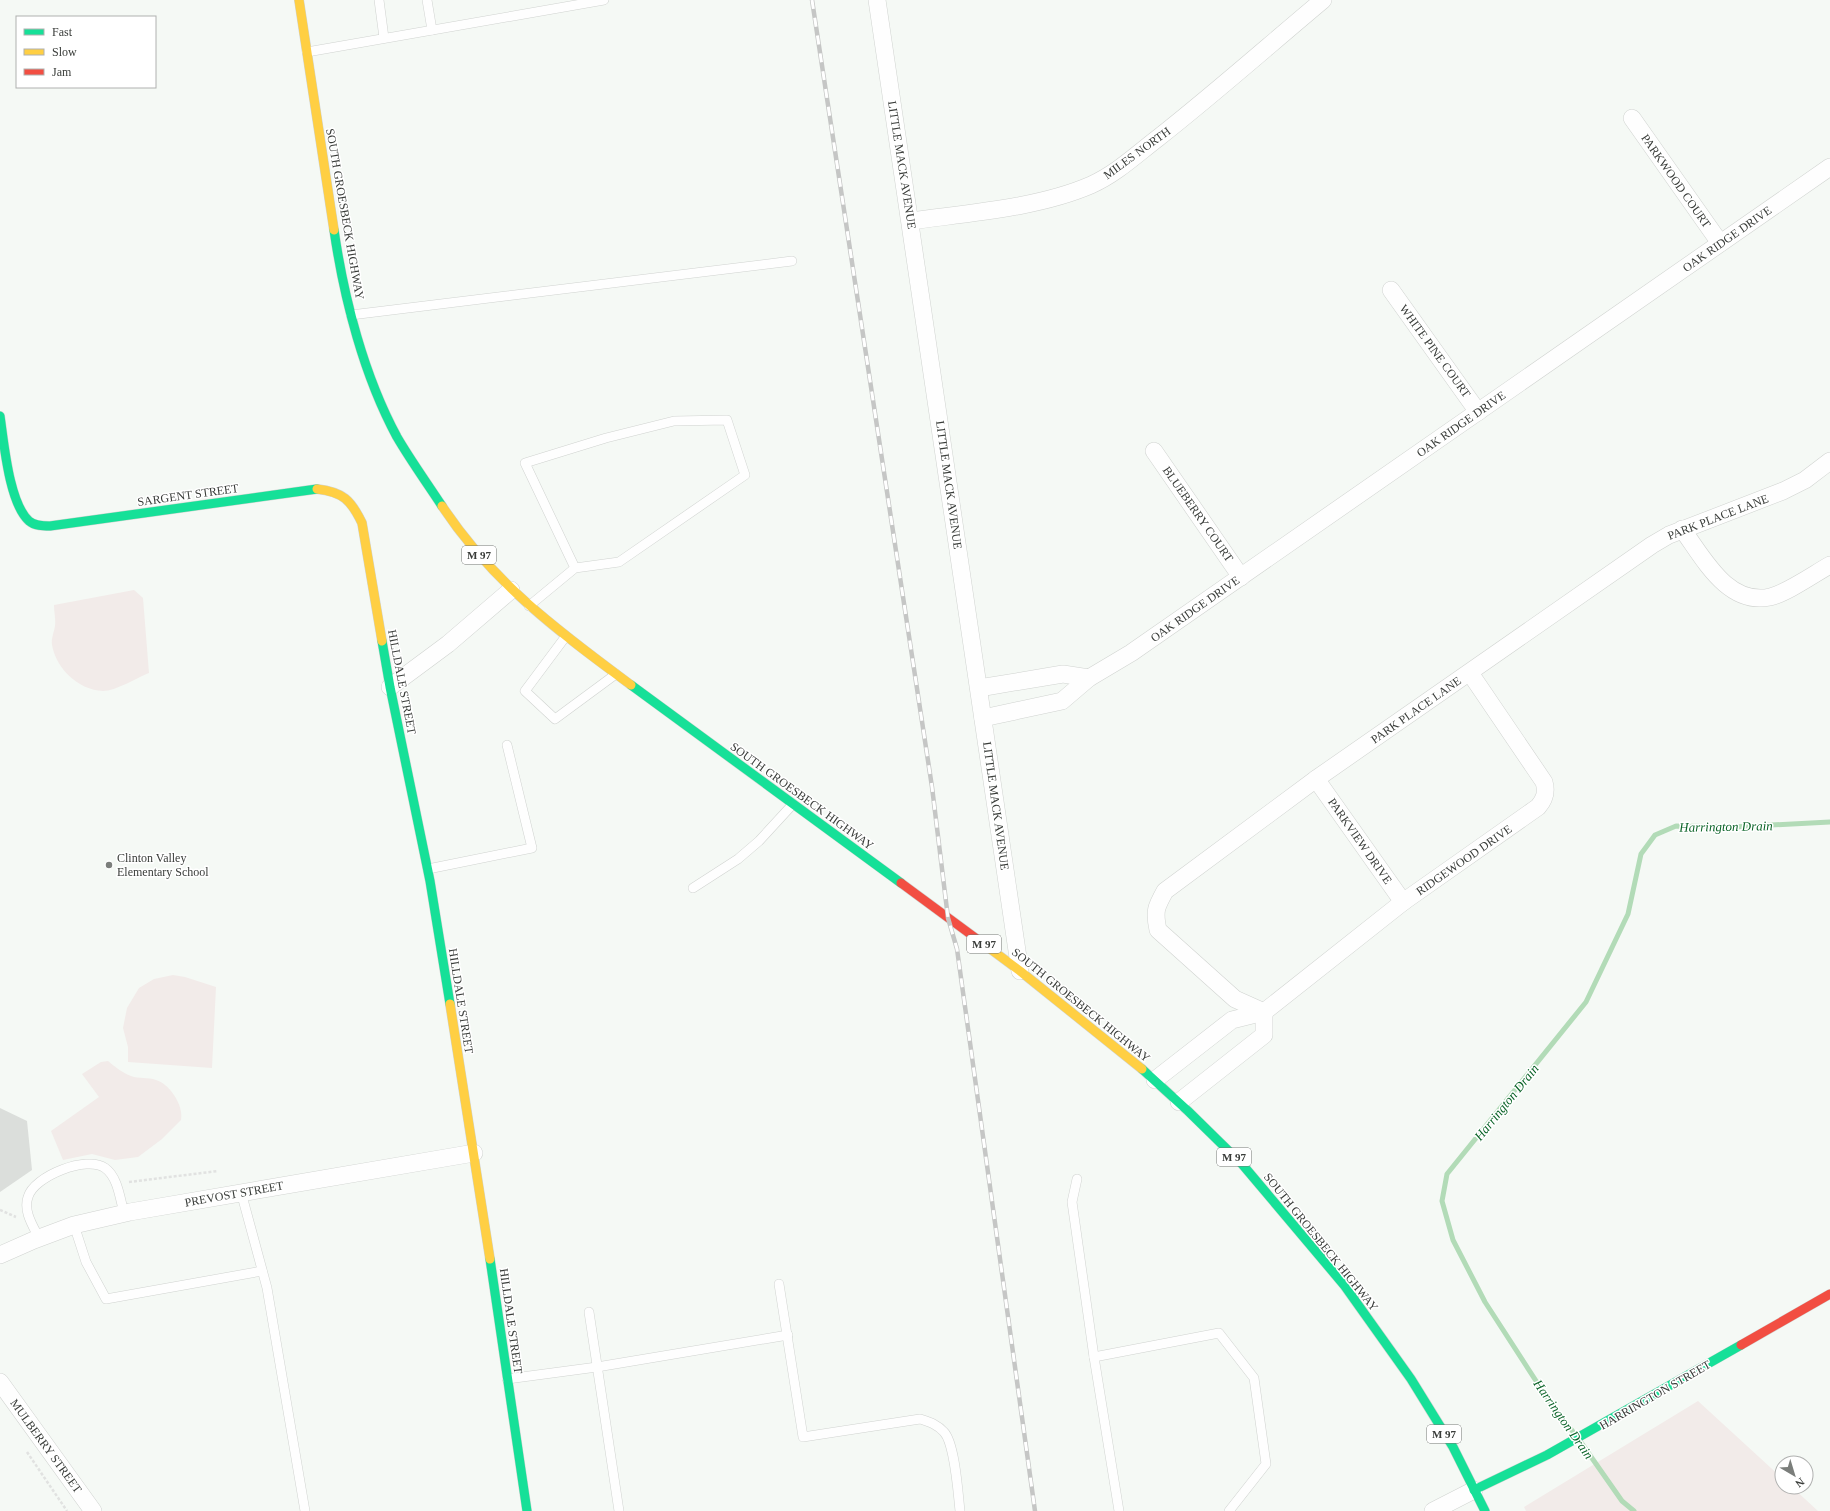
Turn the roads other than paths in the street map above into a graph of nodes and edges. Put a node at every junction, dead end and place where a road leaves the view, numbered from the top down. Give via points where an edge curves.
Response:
1 (299, 0) edge
2 (379, 0) edge
3 (427, 0) edge
4 (604, 0) edge
5 (877, 0) edge
6 (1323, 0) edge
7 (432, 30) junction
8 (384, 38) junction
9 (306, 52) junction
10 (1632, 118) dead end
11 (1830, 167) edge
12 (910, 221) junction
13 (1720, 244) junction
14 (792, 261) dead end
15 (1391, 290) dead end
16 (351, 315) junction
17 (1478, 412) junction
18 (0, 416) edge
19 (1154, 451) dead end
20 (1830, 461) edge
21 (349, 500) joint
22 (1682, 529) junction
23 (1830, 565) edge
24 (575, 568) junction
25 (1241, 576) junction
26 (511, 590) junction
27 (529, 606) junction
28 (566, 636) junction
29 (1470, 673) junction
30 (616, 674) junction
31 (1089, 678) junction
32 (390, 687) junction
33 (979, 688) junction
34 (983, 718) junction
35 (507, 745) dead end
36 (1316, 779) junction
37 (793, 804) junction
38 (428, 869) junction
39 (693, 888) dead end
40 (1403, 902) junction
41 (1020, 971) junction
42 (1264, 1012) junction
43 (1155, 1080) junction
44 (1179, 1102) junction
45 (474, 1153) junction
46 (1077, 1179) dead end
47 (241, 1192) junction
48 (124, 1213) junction
49 (74, 1225) junction
50 (39, 1238) junction
51 (0, 1255) edge
52 (262, 1271) junction
53 (779, 1284) dead end
54 (1830, 1294) edge
55 (589, 1312) dead end
56 (788, 1335) junction
57 (1094, 1357) junction
58 (597, 1367) junction
59 (507, 1379) junction
60 (0, 1382) edge
61 (1474, 1490) junction
62 (93, 1511) edge
63 (305, 1511) edge
64 (526, 1511) edge
65 (619, 1511) edge
66 (960, 1511) edge
67 (1119, 1511) edge
68 (1229, 1511) edge
69 (1433, 1511) edge
70 (1485, 1511) edge

1 - 9 main road, SOUTH GROESBECK HIGHWAY / M 97
2 - 8 lane
3 - 7 lane
4 - 7 lane
5 - 12 street, LITTLE MACK AVENUE
6 - 12 street, MILES NORTH via 1185,116 1115,171 1092,185 1022,205
7 - 8 lane
8 - 9 lane
9 - 16 main road, SOUTH GROESBECK HIGHWAY / M 97 via 339,266
10 - 13 street, PARKWOOD COURT
11 - 13 street, OAK RIDGE DRIVE
12 - 33 street, LITTLE MACK AVENUE
13 - 17 street, OAK RIDGE DRIVE
14 - 16 lane
15 - 17 street, WHITE PINE COURT
16 - 26 main road, SOUTH GROESBECK HIGHWAY / M 97 via 365,364 397,436 450,517 484,561
17 - 25 street, OAK RIDGE DRIVE
18 - 21 main road, SARGENT STREET via 18,504 29,521 38,526 318,489 333,491
19 - 25 street, BLUEBERRY COURT
20 - 22 street, PARK PLACE LANE via 1805,480 1783,491
21 - 32 main road, HILLDALE STREET via 355,506 362,523
22 - 23 street via 1726,586 1748,596 1770,597
22 - 29 street, PARK PLACE LANE via 1652,545
24 - 24 lane via 524,463 674,421 728,420 745,475 619,562
24 - 27 lane
25 - 31 street, OAK RIDGE DRIVE via 1131,654
26 - 27 main road, SOUTH GROESBECK HIGHWAY / M 97
26 - 32 street via 448,644
27 - 28 main road, SOUTH GROESBECK HIGHWAY / M 97
28 - 30 main road, SOUTH GROESBECK HIGHWAY / M 97
28 - 30 lane via 524,691 555,719
29 - 36 street, PARK PLACE LANE
29 - 40 street, RIDGEWOOD DRIVE via 1544,782 1546,793 1538,807
30 - 37 main road, SOUTH GROESBECK HIGHWAY / M 97
31 - 33 street via 1063,674
31 - 34 street, OAK RIDGE DRIVE via 1062,701
32 - 38 main road, HILLDALE STREET
33 - 34 street, LITTLE MACK AVENUE
34 - 41 street, LITTLE MACK AVENUE
35 - 38 lane via 532,848
36 - 40 street, PARKVIEW DRIVE
36 - 42 street, PARK PLACE LANE via 1165,891 1155,914 1158,930 1235,999
37 - 39 lane via 759,841
37 - 41 main road, SOUTH GROESBECK HIGHWAY / M 97
38 - 45 main road, HILLDALE STREET
40 - 42 street, RIDGEWOOD DRIVE
41 - 43 main road, SOUTH GROESBECK HIGHWAY / M 97
42 - 43 street, RIDGEWOOD DRIVE via 1232,1020
42 - 44 street via 1264,1035
43 - 44 main road, SOUTH GROESBECK HIGHWAY / M 97
44 - 61 main road, SOUTH GROESBECK HIGHWAY / M 97 via 1242,1164 1344,1285 1411,1379 1453,1447
45 - 47 street, PREVOST STREET
45 - 59 main road, HILLDALE STREET
46 - 57 lane via 1072,1202
47 - 48 street, PREVOST STREET
47 - 52 lane
48 - 49 street, PREVOST STREET
48 - 50 lane via 114,1178 106,1168 92,1164 70,1168 40,1180 28,1197 27,1212
49 - 50 street, PREVOST STREET
49 - 52 lane via 86,1262 106,1299
50 - 51 street, PREVOST STREET
52 - 63 lane
53 - 56 lane
54 - 61 main road, HARRINGTON STREET via 1547,1455
55 - 58 lane
56 - 58 lane
56 - 66 lane via 803,1437 920,1419 934,1423 945,1433 950,1443
57 - 67 lane
57 - 68 lane via 1220,1333 1254,1378 1266,1464
58 - 59 lane
58 - 65 lane
59 - 64 main road, HILLDALE STREET
60 - 62 street, MULBERRY STREET
61 - 69 street, HARRINGTON STREET
61 - 70 main road, SOUTH GROESBECK HIGHWAY / M 97

